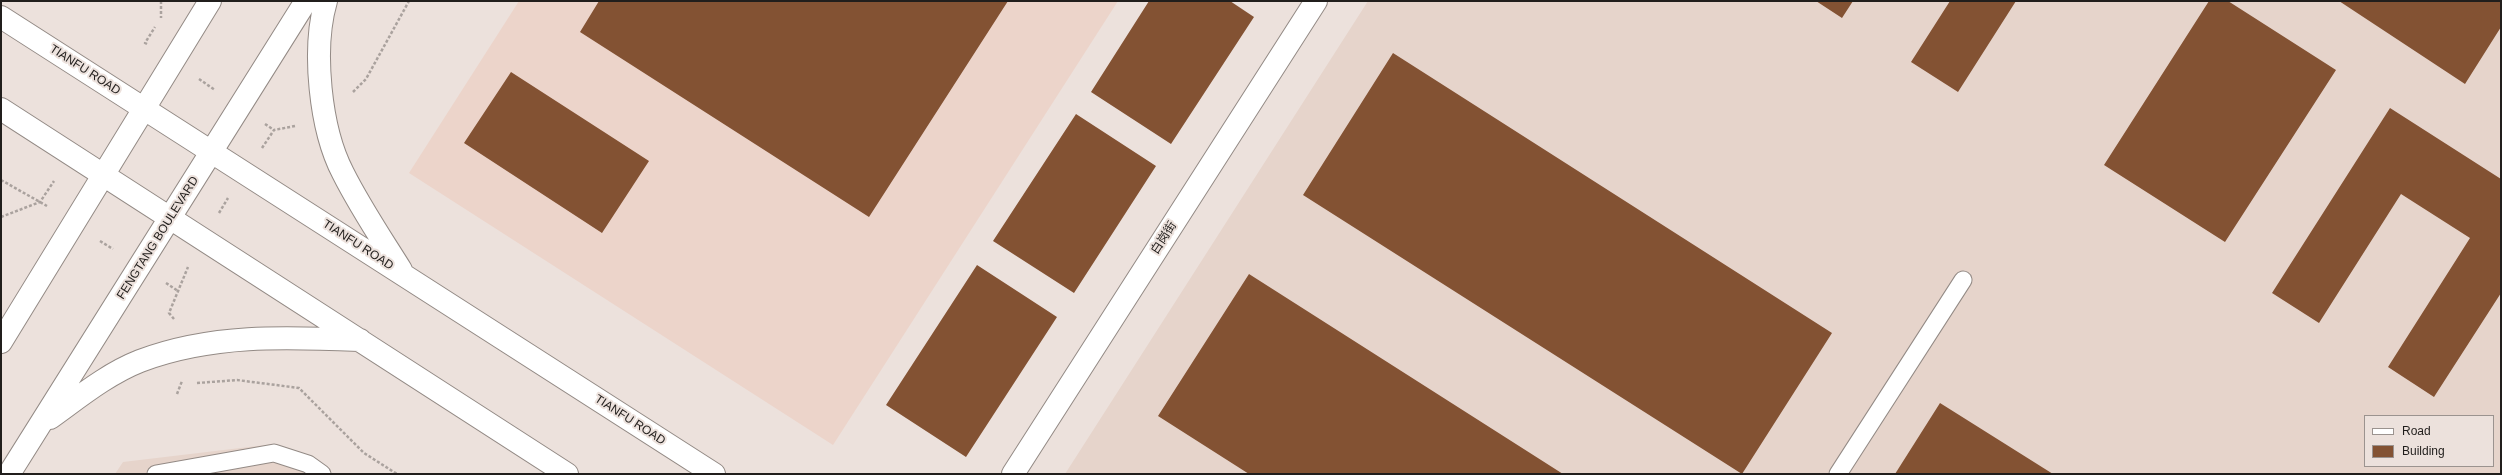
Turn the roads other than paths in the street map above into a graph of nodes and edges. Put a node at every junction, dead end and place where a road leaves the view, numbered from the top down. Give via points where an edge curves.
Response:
1 (210, 1) edge
2 (306, 1) edge
3 (326, 1) edge
4 (1316, 1) edge
5 (1, 17) edge
6 (144, 108) junction
7 (1, 109) edge
8 (212, 152) junction
9 (104, 174) junction
10 (170, 218) junction
11 (405, 276) junction
12 (1963, 280) dead end
13 (360, 340) junction
14 (1, 342) edge
15 (42, 423) junction
16 (9, 474) edge
17 (156, 474) edge
18 (322, 474) edge
19 (566, 474) edge
20 (714, 474) edge
21 (1013, 474) edge
22 (1838, 474) edge

1 - 6 main road
2 - 8 main road, FENGTANG BOULEVARD
3 - 11 main road via 318,67 326,121 342,172
4 - 21 main road, 白岗街
5 - 6 main road, TIANFU ROAD
6 - 8 main road, TIANFU ROAD
6 - 9 main road
7 - 9 main road
8 - 10 main road, FENGTANG BOULEVARD
8 - 11 main road, TIANFU ROAD
9 - 10 main road
9 - 14 main road
10 - 13 main road
10 - 15 main road, FENGTANG BOULEVARD
11 - 20 main road, TIANFU ROAD
12 - 22 lane
13 - 15 main road via 237,339 189,346 139,362 98,384
13 - 19 main road
15 - 16 main road, FENGTANG BOULEVARD
17 - 18 lane via 274,453 308,464

